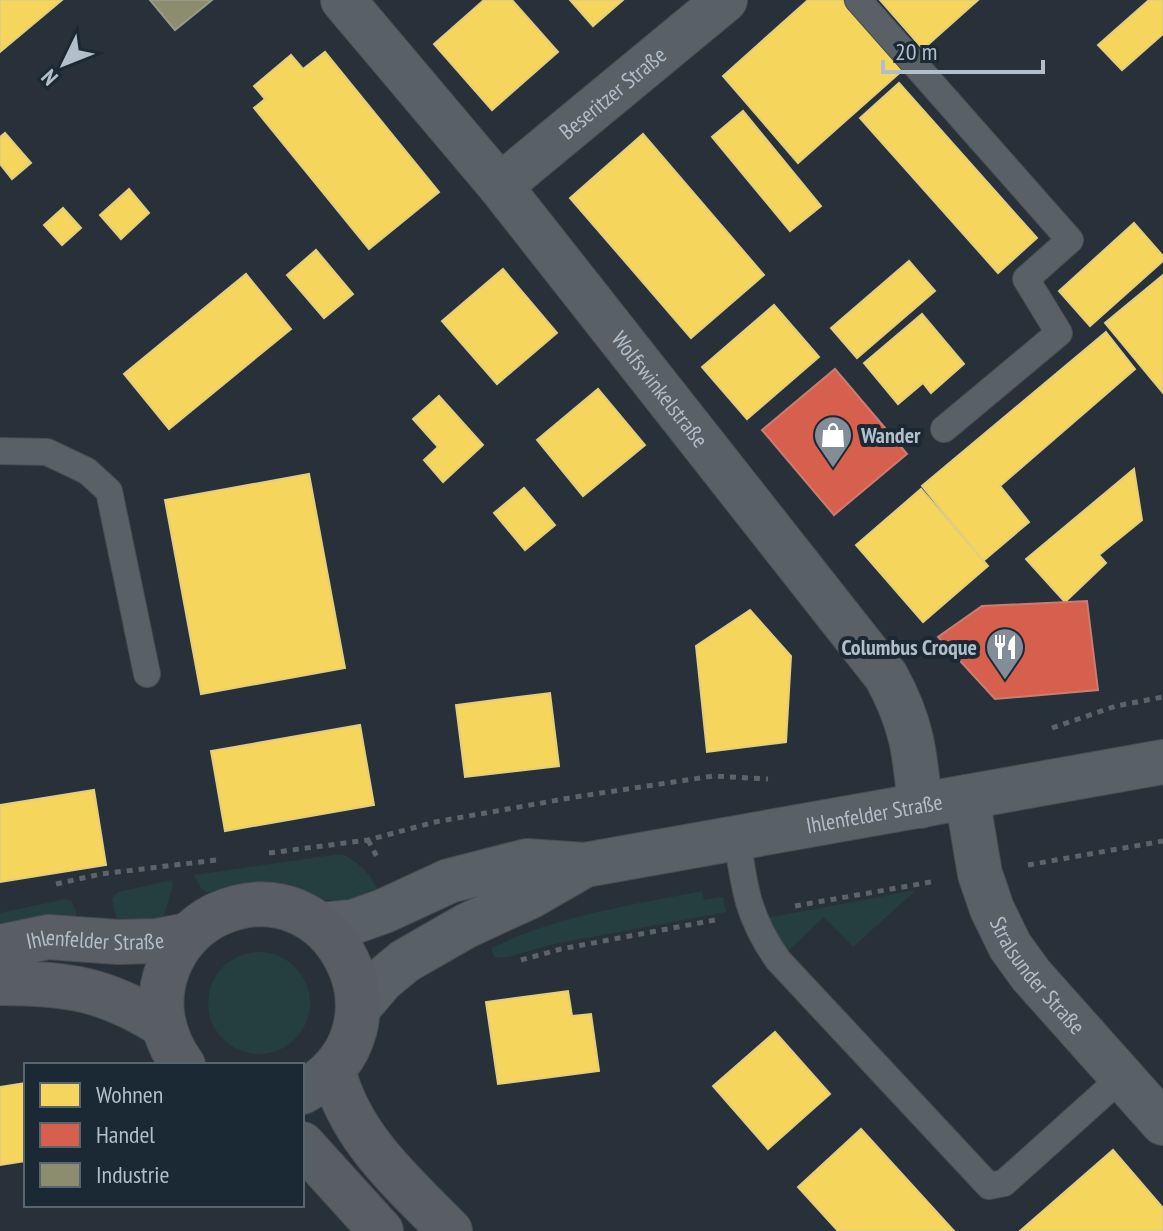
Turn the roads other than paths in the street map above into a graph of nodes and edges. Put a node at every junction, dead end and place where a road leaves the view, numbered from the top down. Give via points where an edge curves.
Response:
1 (343, 0) edge
2 (725, 0) edge
3 (858, 0) edge
4 (500, 186) junction
5 (944, 429) dead end
6 (0, 451) edge
7 (147, 674) dead end
8 (1163, 762) edge
9 (967, 797) junction
10 (920, 806) junction
11 (737, 838) junction
12 (585, 865) junction
13 (320, 925) junction
14 (188, 935) junction
15 (0, 947) edge
16 (0, 983) edge
17 (359, 1007) junction
18 (164, 1026) junction
19 (182, 1063) edge
20 (1122, 1077) junction
21 (318, 1081) edge
22 (1163, 1123) edge
23 (304, 1146) edge
24 (381, 1231) edge
25 (450, 1231) edge

1 - 4 street, Wolfswinkelstraße
2 - 4 street, Beseritzer Straße
3 - 5 lane via 1070,240 1026,279 1059,333
4 - 10 street, Wolfswinkelstraße via 886,676 911,732
6 - 7 lane via 47,452 87,471 109,491
8 - 9 street, Ihlenfelder Straße
9 - 10 street, Ihlenfelder Straße
9 - 20 street, Stralsunder Straße via 980,874 1004,933 1031,975
10 - 11 street, Ihlenfelder Straße
11 - 12 street, Ihlenfelder Straße
11 - 20 lane via 751,914 778,960 989,1186 1004,1183
12 - 13 street, Ihlenfelder Straße via 527,861 449,881 353,922
12 - 17 street, Ihlenfelder Straße via 405,961
13 - 14 main road, Ihlenfelder Straße via 288,909 252,905 218,914
13 - 17 main road, Ihlenfelder Straße via 349,962
14 - 15 main road, Ihlenfelder Straße via 118,942 48,937
14 - 18 main road, Ihlenfelder Straße via 164,978
16 - 18 main road, Ihlenfelder Straße via 87,989 137,1008
17 - 21 main road, Ihlenfelder Straße via 346,1051
18 - 19 main road, Ihlenfelder Straße
20 - 22 street, Stralsunder Straße
21 - 25 main road via 339,1096 382,1161
23 - 24 main road

